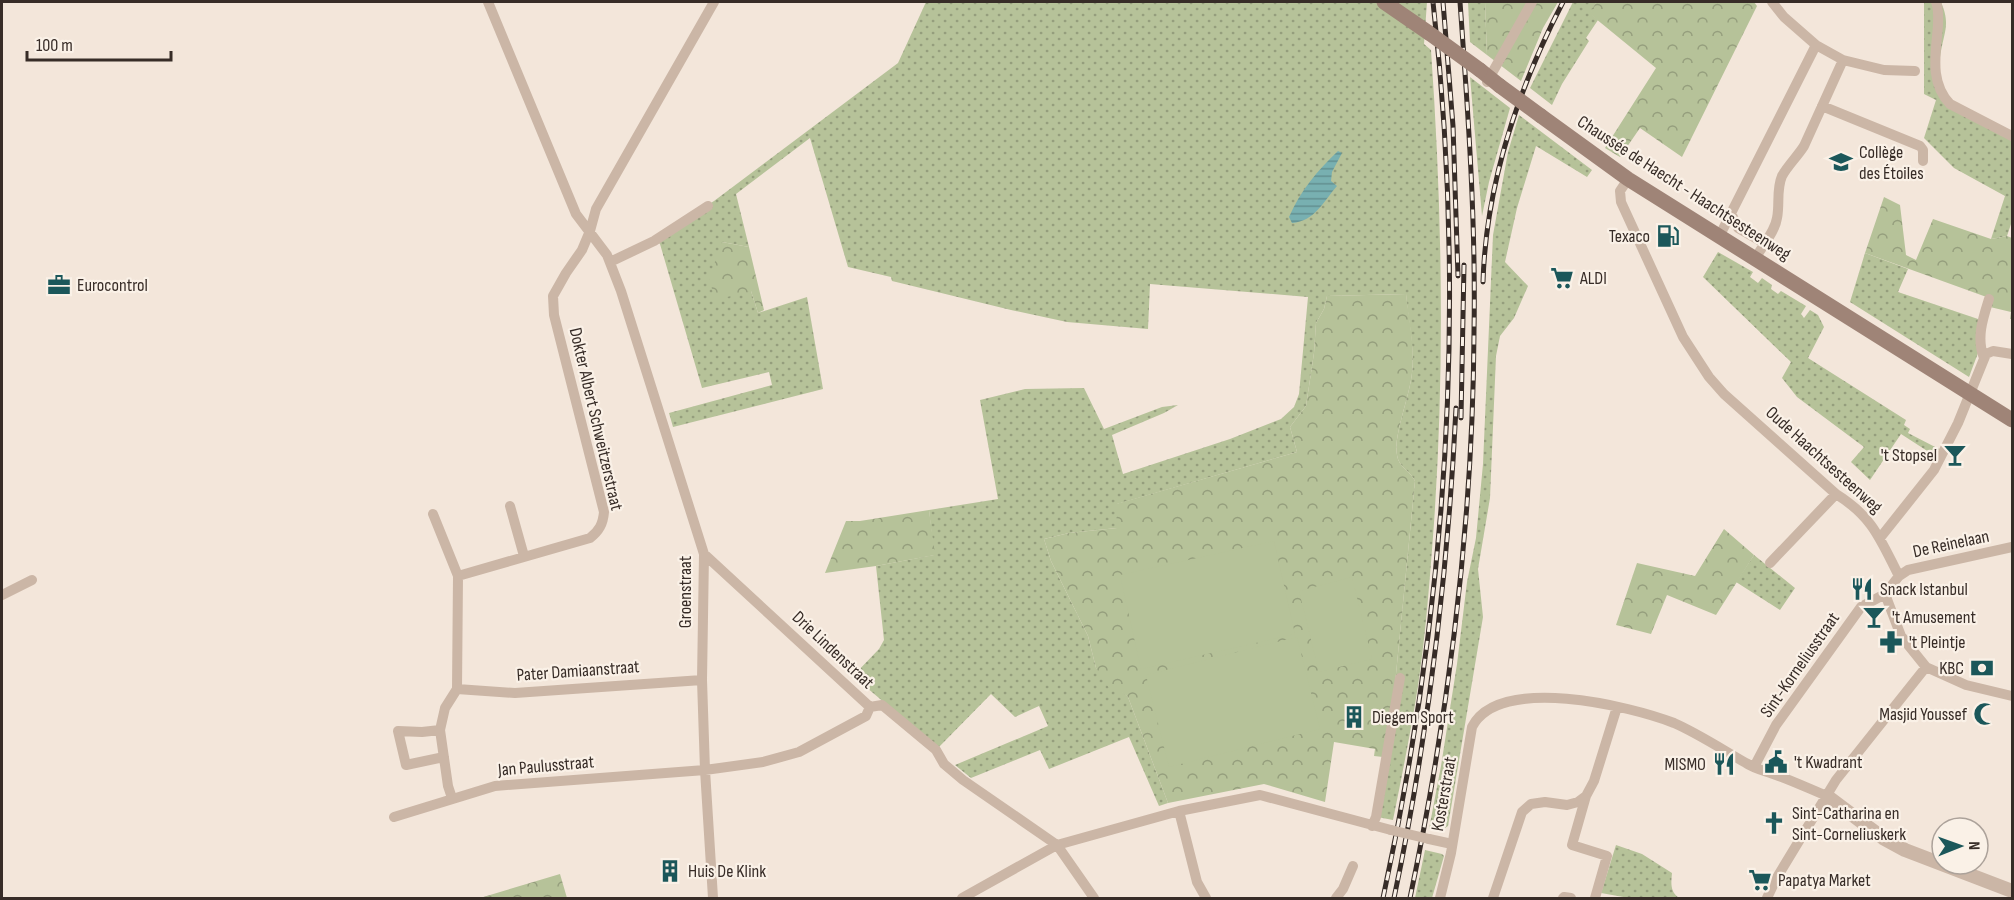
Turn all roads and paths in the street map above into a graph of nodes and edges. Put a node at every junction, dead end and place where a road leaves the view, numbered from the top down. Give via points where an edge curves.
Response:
1 (488, 2) edge
2 (714, 2) edge
3 (1384, 2) edge
4 (1532, 2) edge
5 (1772, 2) edge
6 (1936, 2) edge
7 (1816, 45) junction
8 (1843, 60) junction
9 (1915, 71) dead end
10 (1491, 75) junction
11 (1822, 106) junction
12 (2013, 136) edge
13 (1923, 161) dead end
14 (1628, 179) junction
15 (708, 206) dead end
16 (1731, 213) junction
17 (590, 231) junction
18 (1719, 237) junction
19 (1764, 243) junction
20 (1755, 259) junction
21 (610, 262) junction
22 (1989, 299) dead end
23 (2013, 354) edge
24 (1984, 358) junction
25 (1971, 394) junction
26 (2013, 420) edge
27 (1836, 494) junction
28 (510, 506) dead end
29 (433, 514) dead end
30 (1880, 538) junction
31 (2013, 547) edge
32 (704, 554) junction
33 (524, 556) junction
34 (1770, 563) dead end
35 (458, 576) junction
36 (1899, 576) junction
37 (32, 580) dead end
38 (1885, 594) junction
39 (2, 596) edge
40 (1926, 667) junction
41 (1400, 678) dead end
42 (702, 680) junction
43 (457, 689) junction
44 (2013, 696) edge
45 (870, 707) junction
46 (1617, 707) junction
47 (441, 730) junction
48 (444, 757) junction
49 (1754, 766) junction
50 (705, 770) junction
51 (1586, 796) junction
52 (1827, 796) junction
53 (452, 798) junction
54 (1179, 811) junction
55 (394, 817) dead end
56 (1372, 826) junction
57 (1452, 843) junction
58 (1057, 845) junction
59 (1353, 866) dead end
60 (2013, 891) edge
61 (713, 898) edge
62 (962, 898) edge
63 (1094, 898) edge
64 (1206, 898) edge
65 (1336, 898) edge
66 (1440, 898) edge
67 (1493, 898) edge
68 (1563, 898) edge
69 (1570, 898) edge
70 (1595, 898) edge
71 (1767, 898) edge

1 - 17 street, Groenstraat via 576,214
2 - 17 street via 596,209
3 - 10 main road, Chaussée de Haecht - Haachtsesteenweg, bridge
4 - 10 street
5 - 7 street
6 - 12 street via 1936,75 1944,98
7 - 8 street
7 - 16 street
8 - 9 street via 1884,70
8 - 11 street
10 - 14 main road, Chaussée de Haecht - Haachtsesteenweg, bridge via 1540,116
11 - 13 street via 1920,146
11 - 19 street via 1804,146 1781,178 1778,218
14 - 18 main road, Chaussée de Haecht - Haachtsesteenweg
14 - 27 street, Oude Haachtsesteenweg via 1620,191 1621,202 1683,337 1709,377
15 - 21 street via 654,241
16 - 18 street
16 - 19 street via 1738,228
17 - 21 street, Groenstraat
17 - 33 street, Dokter Albert Schweitzerstraat via 553,296 554,315 603,520 590,538
18 - 20 main road, Chaussée de Haecht - Haachtsesteenweg
19 - 20 street
20 - 25 main road, Chaussée de Haecht - Haachtsesteenweg
21 - 32 street, Groenstraat
22 - 24 street via 1981,328
23 - 24 street via 1993,351
24 - 25 street
25 - 26 main road, Chaussée de Haecht - Haachtsesteenweg
25 - 30 street via 1934,470
27 - 30 street, Oude Haachtsesteenweg via 1869,519
27 - 34 street
28 - 33 street
29 - 35 street
30 - 36 street, Oude Haachtsesteenweg
31 - 36 street, De Reinelaan via 1908,570
32 - 42 street, Groenstraat
32 - 45 street, Drie Lindenstraat
33 - 35 street, Dokter Albert Schweitzerstraat
35 - 43 street
36 - 38 street
37 - 39 street
38 - 40 street via 1901,636
38 - 49 street, Sint-Korneliusstraat via 1861,607 1776,725
40 - 44 street via 1966,685
40 - 52 street
41 - 56 street
42 - 43 street, Pater Damiaanstraat via 515,693
42 - 50 street, Groenstraat
43 - 47 street via 445,708
45 - 50 street, Jan Paulusstraat via 867,716 799,752 763,762
45 - 58 street, Drie Lindenstraat via 882,705 936,750 944,764 963,780
46 - 49 street, Kosterstraat via 1676,724
46 - 51 street
46 - 57 street, Kosterstraat via 1532,697 1494,707 1478,717 1472,727
47 - 48 street
47 - 48 street via 398,731 406,765
48 - 53 street
49 - 52 street, Kosterstraat
50 - 53 street, Jan Paulusstraat via 495,786
50 - 61 street, Groenstraat
51 - 67 street via 1567,805 1531,804 1522,812
51 - 70 street via 1572,845 1607,856
52 - 60 street via 1888,842
52 - 71 street
53 - 55 street, Jan Paulusstraat
54 - 56 street, Kosterstraat via 1260,795
54 - 58 street, Kosterstraat
54 - 64 street via 1197,882
56 - 57 street, Kosterstraat, bridge
57 - 66 street
58 - 62 street, Kosterstraat
58 - 63 street
59 - 65 street
68 - 69 street

